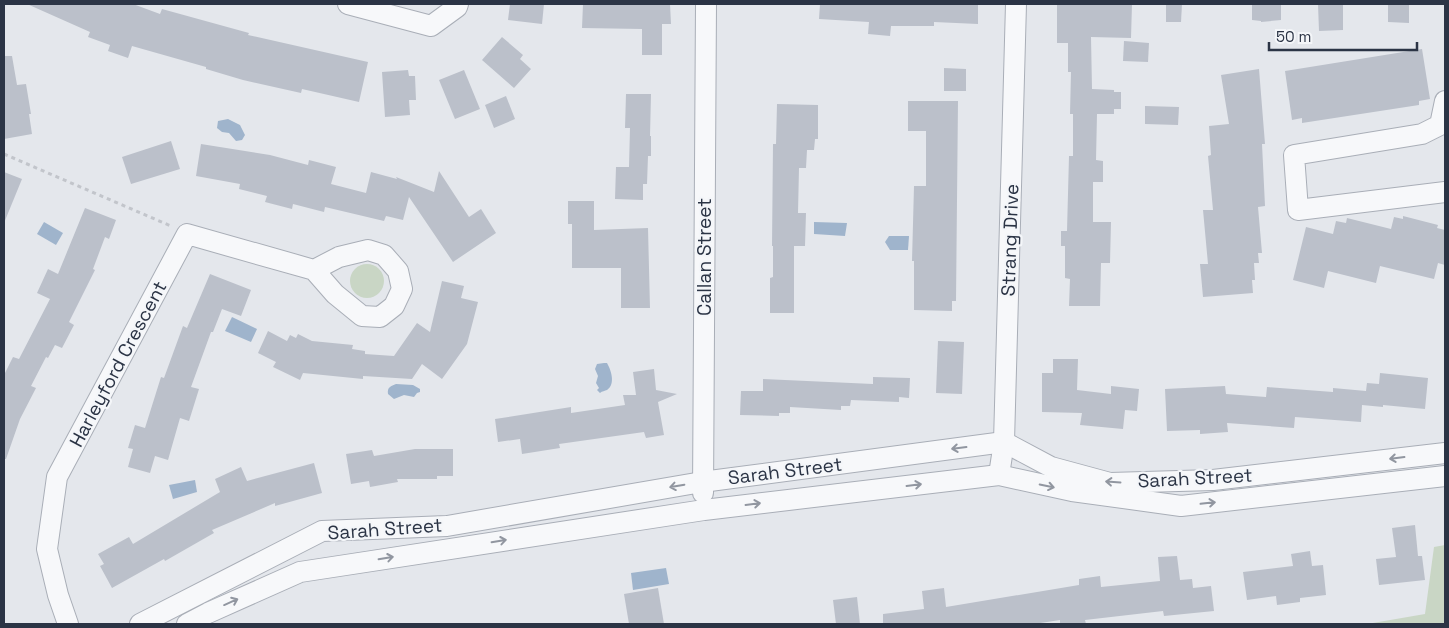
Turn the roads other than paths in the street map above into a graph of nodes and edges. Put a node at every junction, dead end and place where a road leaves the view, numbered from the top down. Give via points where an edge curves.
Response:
1 (348, 4) edge
2 (458, 4) edge
3 (706, 4) edge
4 (1016, 4) edge
5 (1445, 101) edge
6 (1445, 192) edge
7 (314, 270) dead end
8 (1004, 442) junction
9 (1445, 453) edge
10 (999, 475) junction
11 (1445, 476) edge
12 (702, 482) junction
13 (704, 510) junction
14 (447, 526) junction
15 (451, 548) junction
16 (68, 624) edge
17 (140, 624) edge
18 (187, 624) edge

1 - 2 street via 431,26
3 - 12 street, Callan Street
4 - 8 street, Strang Drive
5 - 6 street via 1440,125 1422,134 1294,155 1298,210
7 - 16 street, Harleyford Crescent via 187,234 58,477 48,549
9 -> 8 street, Sarah Street via 1213,480 1110,482 1051,467
8 - 10 street, Strang Drive
8 -> 12 street, Sarah Street
10 -> 11 street, Sarah Street via 1072,491 1181,506
13 -> 10 street, Sarah Street
12 - 13 street, Callan Street
12 -> 14 street, Sarah Street
15 -> 13 street, Sarah Street
14 - 15 street
14 - 17 street, Sarah Street via 322,531
18 -> 15 street, Sarah Street via 300,572

